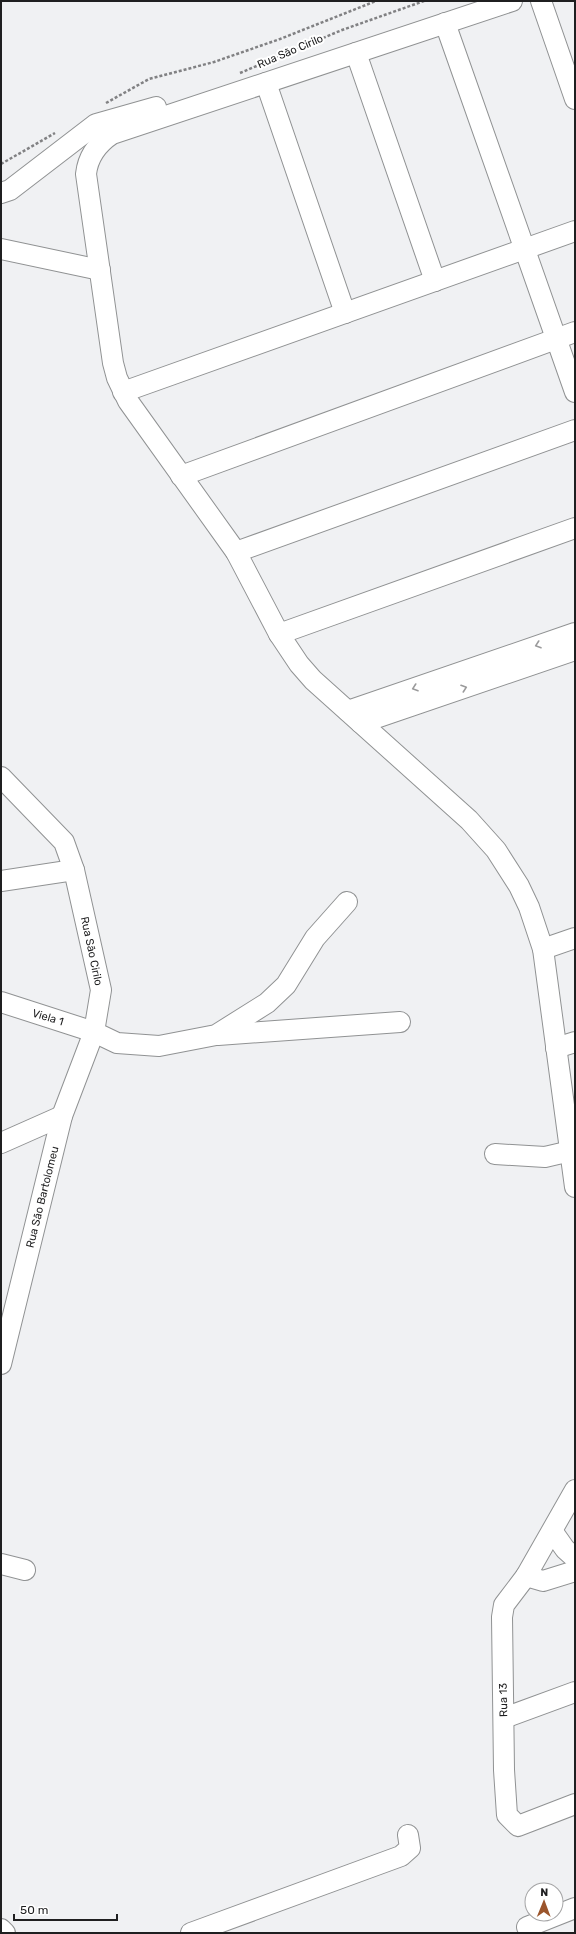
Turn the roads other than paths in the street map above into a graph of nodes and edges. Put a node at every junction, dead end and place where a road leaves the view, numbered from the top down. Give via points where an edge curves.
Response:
1 (512, 1) edge
2 (541, 1) edge
3 (445, 23) junction
4 (356, 53) junction
5 (266, 83) junction
6 (575, 99) edge
7 (171, 115) junction
8 (1, 192) edge
9 (575, 231) edge
10 (1, 249) edge
11 (524, 249) junction
12 (100, 270) junction
13 (436, 281) junction
14 (345, 313) junction
15 (575, 332) edge
16 (556, 338) junction
17 (123, 392) junction
18 (575, 392) edge
19 (575, 430) edge
20 (181, 476) junction
21 (575, 528) edge
22 (236, 552) junction
23 (575, 633) edge
24 (279, 634) junction
25 (575, 650) edge
26 (354, 717) junction
27 (1, 777) edge
28 (74, 870) junction
29 (1, 881) edge
30 (347, 902) dead end
31 (575, 938) edge
32 (543, 949) junction
33 (1, 1002) edge
34 (400, 1022) dead end
35 (94, 1032) junction
36 (216, 1035) junction
37 (575, 1042) edge
38 (556, 1048) junction
39 (62, 1116) junction
40 (1, 1143) edge
41 (573, 1151) edge
42 (495, 1154) dead end
43 (575, 1187) edge
44 (1, 1364) edge
45 (575, 1490) edge
46 (553, 1532) junction
47 (575, 1558) edge
48 (1, 1564) edge
49 (25, 1570) dead end
50 (575, 1570) edge
51 (526, 1576) junction
52 (575, 1692) edge
53 (504, 1718) junction
54 (575, 1804) edge
55 (408, 1835) dead end
56 (575, 1908) edge
57 (527, 1927) dead end
58 (1, 1929) edge
59 (5, 1933) edge
60 (191, 1933) edge

1 - 3 street
2 - 6 street
3 - 4 street
3 - 11 street
4 - 5 street
4 - 13 street
5 - 7 street
5 - 14 street
7 - 8 street via 158,107 150,107 96,124 10,190
7 - 12 street via 112,134 97,146 89,160 86,174
9 - 11 street
10 - 12 street
11 - 13 street
11 - 16 street
12 - 17 street via 113,363
13 - 14 street
14 - 17 street
15 - 16 street
16 - 18 street
16 - 20 street
17 - 20 street
19 - 22 street
20 - 22 street
21 - 24 street
22 - 24 street
23 -> 26 street
24 - 26 street via 313,680
26 -> 25 street
26 - 32 street via 469,820 492,845 529,906
27 - 28 street, Rua São Cirilo via 64,842
28 - 29 street
28 - 35 street, Rua São Cirilo via 101,990
30 - 36 street via 314,938 286,985 267,1004
31 - 32 street
32 - 38 street
33 - 35 street, Viela 1
34 - 36 street
35 - 36 street, Viela 1 via 117,1043 159,1046
35 - 39 street, Rua São Bartolomeu
37 - 38 street
38 - 41 street
39 - 40 street
39 - 44 street, Rua São Bartolomeu
41 - 42 street via 545,1157
41 - 43 street
45 - 46 street, Rua 13
46 - 47 street
46 - 51 street, Rua 13
48 - 49 street
50 - 51 street via 543,1581
51 - 53 street, Rua 13 via 504,1605 502,1617
52 - 53 street
53 - 54 street, Rua 13 via 507,1815 518,1826
55 - 60 street via 410,1848 401,1856
56 - 57 street
58 - 59 street

